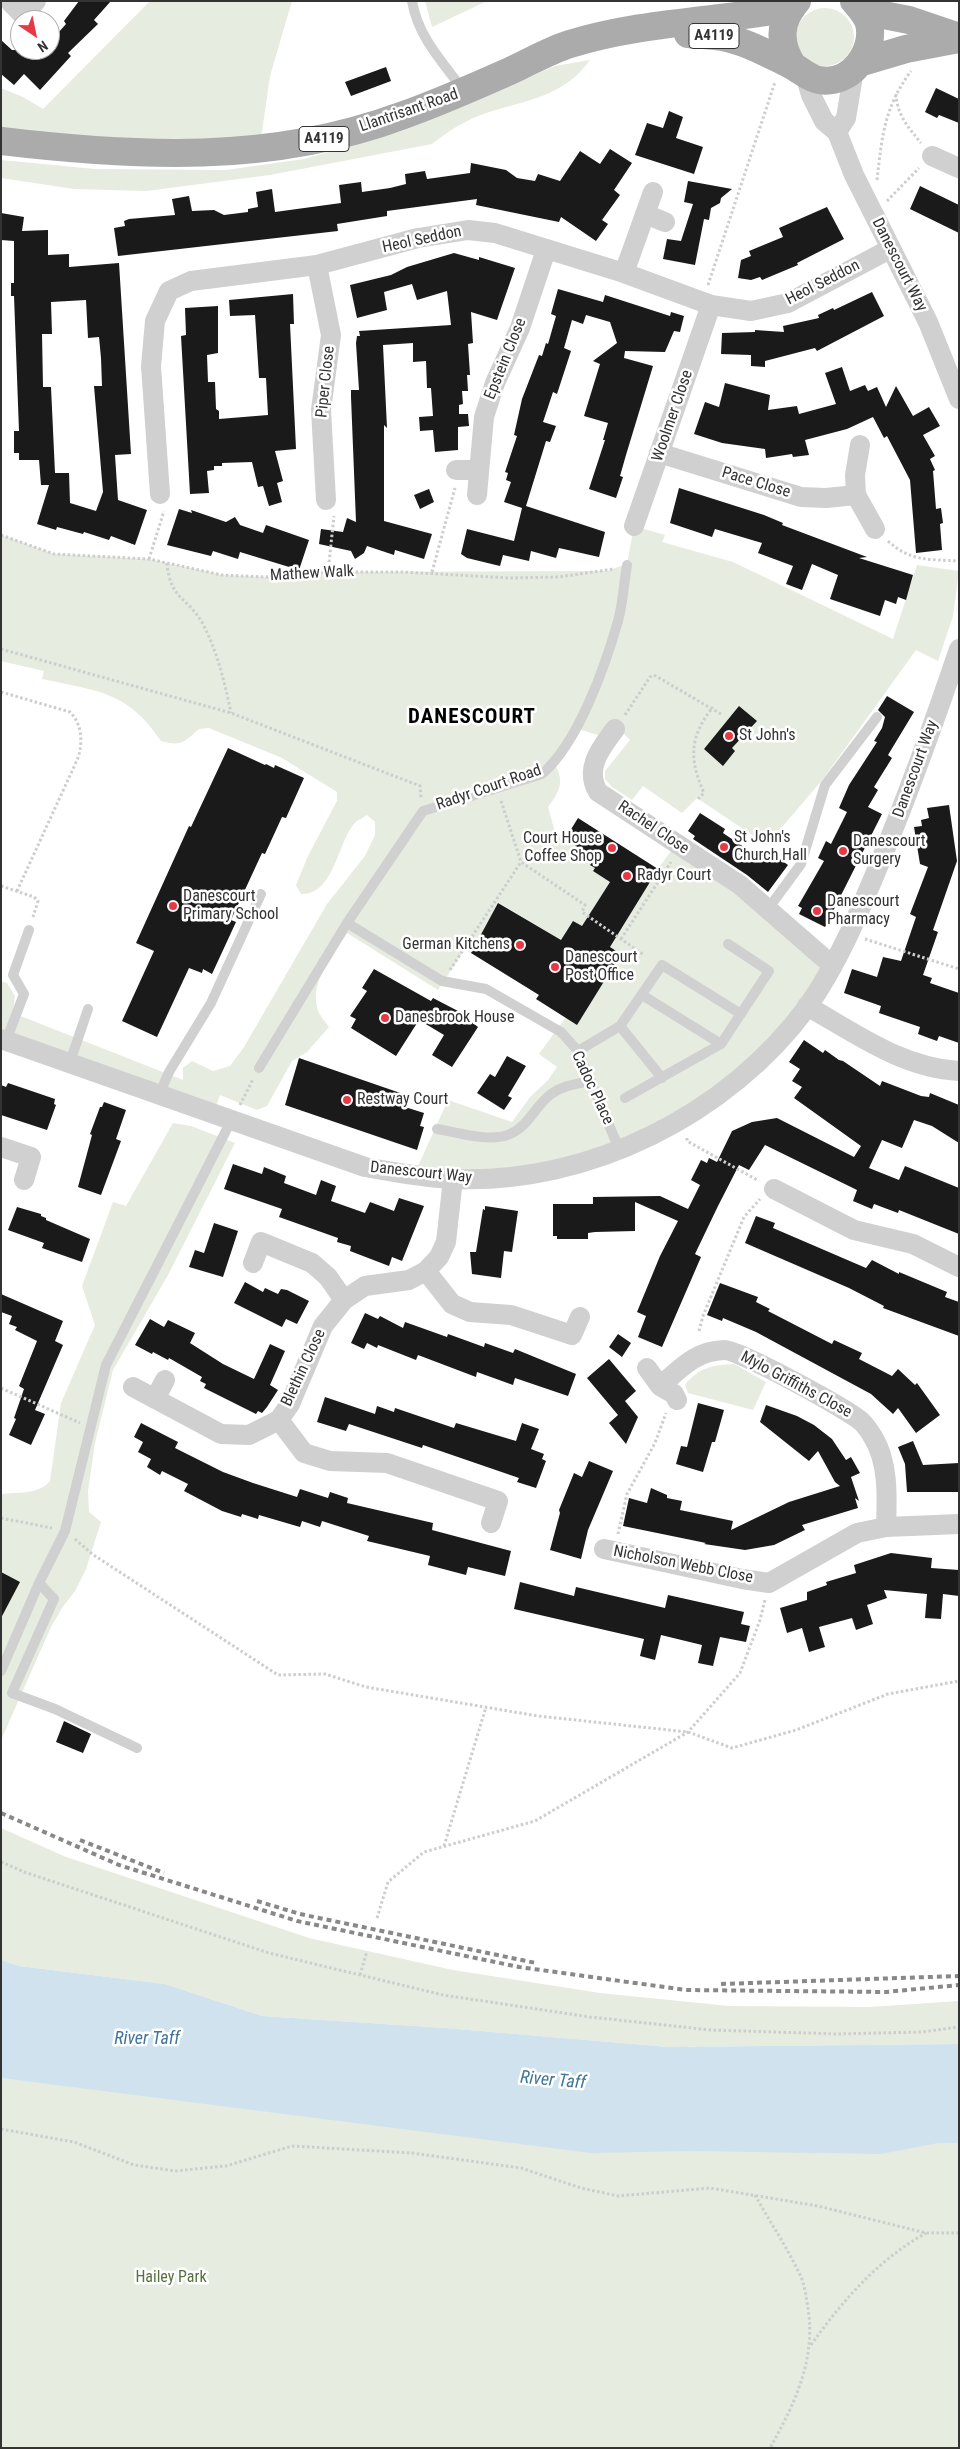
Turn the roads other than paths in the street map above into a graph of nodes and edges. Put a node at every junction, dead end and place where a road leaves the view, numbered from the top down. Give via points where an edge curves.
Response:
1 (36, 1) edge
2 (412, 1) edge
3 (794, 4) edge
4 (858, 6) edge
5 (6, 8) edge
6 (629, 31) junction
7 (959, 38) edge
8 (858, 66) junction
9 (791, 73) junction
10 (465, 92) junction
11 (837, 132) junction
12 (1, 140) edge
13 (932, 156) road end
14 (959, 168) edge
15 (653, 192) dead end
16 (645, 214) junction
17 (665, 222) dead end
18 (890, 249) junction
19 (546, 250) junction
20 (317, 265) junction
21 (624, 273) junction
22 (707, 304) junction
23 (959, 399) edge
24 (860, 445) dead end
25 (659, 453) junction
26 (456, 470) road end
27 (478, 470) junction
28 (160, 494) road end
29 (477, 495) dead end
30 (856, 495) junction
31 (326, 500) road end
32 (634, 526) dead end
33 (875, 529) road end
34 (627, 565) road end
35 (959, 649) edge
36 (877, 717) dead end
37 (615, 729) road end
38 (261, 894) dead end
39 (768, 909) junction
40 (347, 923) junction
41 (29, 930) road end
42 (728, 944) dead end
43 (833, 966) junction
44 (642, 995) junction
45 (807, 1006) junction
46 (88, 1010) dead end
47 (741, 1014) junction
48 (620, 1026) junction
49 (4, 1040) edge
50 (721, 1044) junction
51 (578, 1052) junction
52 (70, 1062) junction
53 (259, 1068) road end
54 (959, 1070) edge
55 (662, 1078) junction
56 (591, 1081) junction
57 (159, 1095) junction
58 (625, 1098) dead end
59 (231, 1121) junction
60 (436, 1129) dead end
61 (1, 1147) edge
62 (620, 1149) junction
63 (453, 1179) junction
64 (24, 1180) dead end
65 (774, 1189) road end
66 (253, 1263) dead end
67 (959, 1267) edge
68 (426, 1272) junction
69 (344, 1300) junction
70 (580, 1317) dead end
71 (647, 1368) dead end
72 (166, 1380) dead end
73 (133, 1387) dead end
74 (156, 1399) junction
75 (278, 1420) junction
76 (491, 1523) dead end
77 (959, 1524) edge
78 (886, 1527) junction
79 (609, 1551) road end
80 (39, 1583) junction
81 (1, 1671) edge
82 (137, 1748) dead end

1 - 5 street via 23,15
2 - 10 lane via 415,20 423,36
3 - 6 main road, Llantrisant Road / A4119
3 - 9 main road, Llantrisant Road / A4119 via 782,24 781,39
4 - 7 main road, Llantrisant Road / A4119
4 - 8 main road, Llantrisant Road / A4119 via 869,24 869,38
6 - 9 main road, Llantrisant Road / A4119 via 723,37
6 - 10 main road, Llantrisant Road / A4119 via 568,44
7 - 8 main road, Llantrisant Road / A4119 via 906,49
8 - 9 main road, Llantrisant Road / A4119 via 834,79 820,80
8 - 11 street via 846,118
9 - 11 street, Danescourt Way via 811,95 824,121
10 - 12 main road, Llantrisant Road / A4119 via 398,117 320,140 260,150 160,154 83,150
11 - 18 street, Danescourt Way
13 - 14 street
15 - 16 street
16 - 17 street
16 - 21 street
18 - 22 street, Heol Seddon via 788,303 751,311
18 - 23 street, Danescourt Way via 928,322
19 - 20 street, Heol Seddon via 495,233 468,230 418,238
19 - 21 street, Heol Seddon
19 - 27 street, Epstein Close via 520,328 484,417
20 - 28 street, Heol Seddon via 191,280 169,291 155,321 151,366
20 - 31 street, Piper Close via 331,335 321,410
21 - 22 street, Heol Seddon
22 - 25 street, Woolmer Close
24 - 30 street
25 - 30 street, Pace Close via 802,497
25 - 32 street, Woolmer Close
26 - 27 street
27 - 29 street, Epstein Close
30 - 33 street
34 - 40 lane, Radyr Court Road via 618,620 606,657 586,705 556,762 542,774 423,811
35 - 43 street, Danescourt Way via 906,799 850,934
36 - 39 lane via 825,785 801,864
37 - 39 street, Rachel Close via 593,746 592,775 598,792 740,885
38 - 57 lane via 211,1003 169,1072
39 - 43 street, Rachel Close
40 - 51 lane, Cadoc Place via 442,981 486,989 561,1032
40 - 53 lane, Radyr Court Road
41 - 49 lane via 13,975 24,994
42 - 47 lane via 768,971
43 - 45 street, Danescourt Way
44 - 47 lane via 662,964
44 - 48 lane
44 - 50 lane
45 - 54 street via 889,1053 923,1066
45 - 62 street, Danescourt Way via 772,1047 728,1087 652,1137
46 - 52 lane
47 - 50 lane
48 - 51 lane
48 - 55 lane
49 - 52 street, Danescourt Way
50 - 55 lane
51 - 56 lane, Cadoc Place
52 - 57 street, Danescourt Way
55 - 58 lane
56 - 60 lane via 566,1086 550,1094 525,1125 508,1135 488,1137
56 - 62 lane, Cadoc Place
57 - 59 street, Danescourt Way
59 - 63 street, Danescourt Way via 364,1167
59 - 80 lane via 106,1365 65,1531
61 - 64 street via 31,1157
62 - 63 street, Danescourt Way via 582,1165 533,1175
63 - 68 street, Blethin Close via 446,1242 440,1257
65 - 67 street via 854,1230 913,1244
66 - 69 street via 261,1242 312,1262 328,1276
68 - 69 street, Blethin Close via 409,1280 365,1286
68 - 70 street via 452,1304 470,1312 511,1315 572,1335
69 - 75 street, Blethin Close via 323,1326 290,1404
71 - 78 street, Mylo Griffiths Close via 670,1393 697,1354 726,1349 748,1357 843,1409 862,1422 874,1438 887,1486
72 - 74 street
73 - 74 street, Blethin Close
74 - 75 street, Blethin Close via 221,1434 248,1435
75 - 76 street, Blethin Close via 304,1453 330,1461 387,1463 498,1501
77 - 78 street, Nicholson Webb Close
78 - 79 street, Nicholson Webb Close via 857,1534 769,1582
80 - 81 lane
80 - 82 lane via 54,1599 12,1693 56,1709

